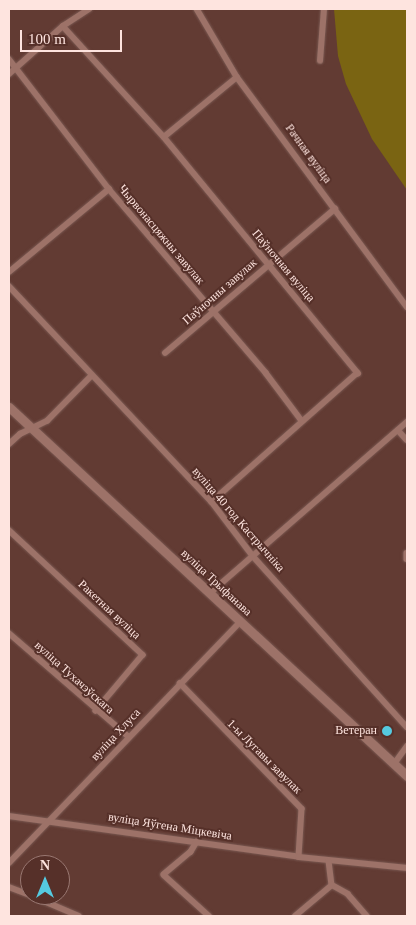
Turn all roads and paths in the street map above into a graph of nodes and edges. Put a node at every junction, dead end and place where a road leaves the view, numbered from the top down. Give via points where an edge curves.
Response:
1 (89, 9) edge
2 (197, 9) edge
3 (324, 9) edge
4 (64, 26) junction
5 (9, 59) edge
6 (320, 61) dead end
7 (16, 68) junction
8 (9, 74) edge
9 (237, 77) junction
10 (164, 138) junction
11 (109, 189) junction
12 (335, 209) junction
13 (268, 263) junction
14 (9, 272) edge
15 (9, 286) edge
16 (407, 307) edge
17 (214, 312) junction
18 (165, 352) dead end
19 (91, 376) junction
20 (9, 407) edge
21 (302, 421) junction
22 (407, 422) edge
23 (31, 428) junction
24 (398, 430) junction
25 (407, 440) edge
26 (9, 444) edge
27 (212, 502) junction
28 (9, 530) edge
29 (407, 553) edge
30 (253, 556) junction
31 (407, 559) edge
32 (209, 594) junction
33 (240, 622) junction
34 (9, 632) edge
35 (180, 683) junction
36 (96, 711) junction
37 (407, 727) edge
38 (128, 736) junction
39 (407, 746) edge
40 (394, 764) junction
41 (407, 776) edge
42 (9, 816) edge
43 (51, 820) junction
44 (197, 842) junction
45 (298, 857) junction
46 (329, 861) junction
47 (9, 863) edge
48 (407, 868) edge
49 (332, 885) junction
50 (53, 905) edge
51 (79, 916) edge
52 (209, 916) edge
53 (295, 916) edge
54 (367, 916) edge

1 - 4 street
2 - 9 street, Рачная вуліца
3 - 6 street
4 - 7 street
4 - 10 street, Паўночная вуліца
5 - 7 street, Чырвонасцяжны завулак
7 - 8 street
7 - 11 street, Чырвонасцяжны завулак
9 - 10 street
9 - 12 street, Рачная вуліца
10 - 13 street, Паўночная вуліца
11 - 14 street
11 - 17 street, Чырвонасцяжны завулак
12 - 13 street, Паўночны завулак
12 - 16 street, Рачная вуліца
13 - 17 street, Паўночны завулак
13 - 21 street, Паўночная вуліца via 358,373
15 - 19 street, вуліца 40 год Кастрычніка
17 - 18 street, Паўночны завулак
17 - 21 street, Чырвонасцяжны завулак
19 - 23 street via 47,421
19 - 27 street, вуліца 40 год Кастрычніка
20 - 23 street, вуліца Трыфанава
21 - 27 street, Паўночная вуліца
22 - 24 street
23 - 26 street
23 - 32 street, вуліца Трыфанава
24 - 25 street
24 - 30 street
27 - 30 street, вуліца 40 год Кастрычніка
28 - 36 street, Ракетная вуліца via 143,655
29 - 31 street
30 - 32 street
30 - 37 street, вуліца 40 год Кастрычніка via 389,703
32 - 33 street, вуліца Трыфанава
33 - 35 street, вуліца Хлуса
33 - 40 street, вуліца Трыфанава
34 - 36 street, вуліца Тухачэўскага
35 - 38 street, вуліца Хлуса
35 - 45 street, 1-ы Лугавы завулак via 302,809
36 - 38 street, вуліца Тухачэўскага
38 - 43 street, вуліца Хлуса
39 - 40 street
40 - 41 street, вуліца Трыфанава
42 - 43 street, вуліца Яўгена Міцкевіча
43 - 44 street, вуліца Яўгена Міцкевіча
43 - 47 street, вуліца Хлуса
44 - 45 street, вуліца Яўгена Міцкевіча
44 - 52 street via 191,852 164,875
45 - 46 street, вуліца Яўгена Міцкевіча
46 - 48 street, вуліца Яўгена Міцкевіча
46 - 49 street
49 - 53 street
49 - 54 street via 348,894
50 - 51 street

